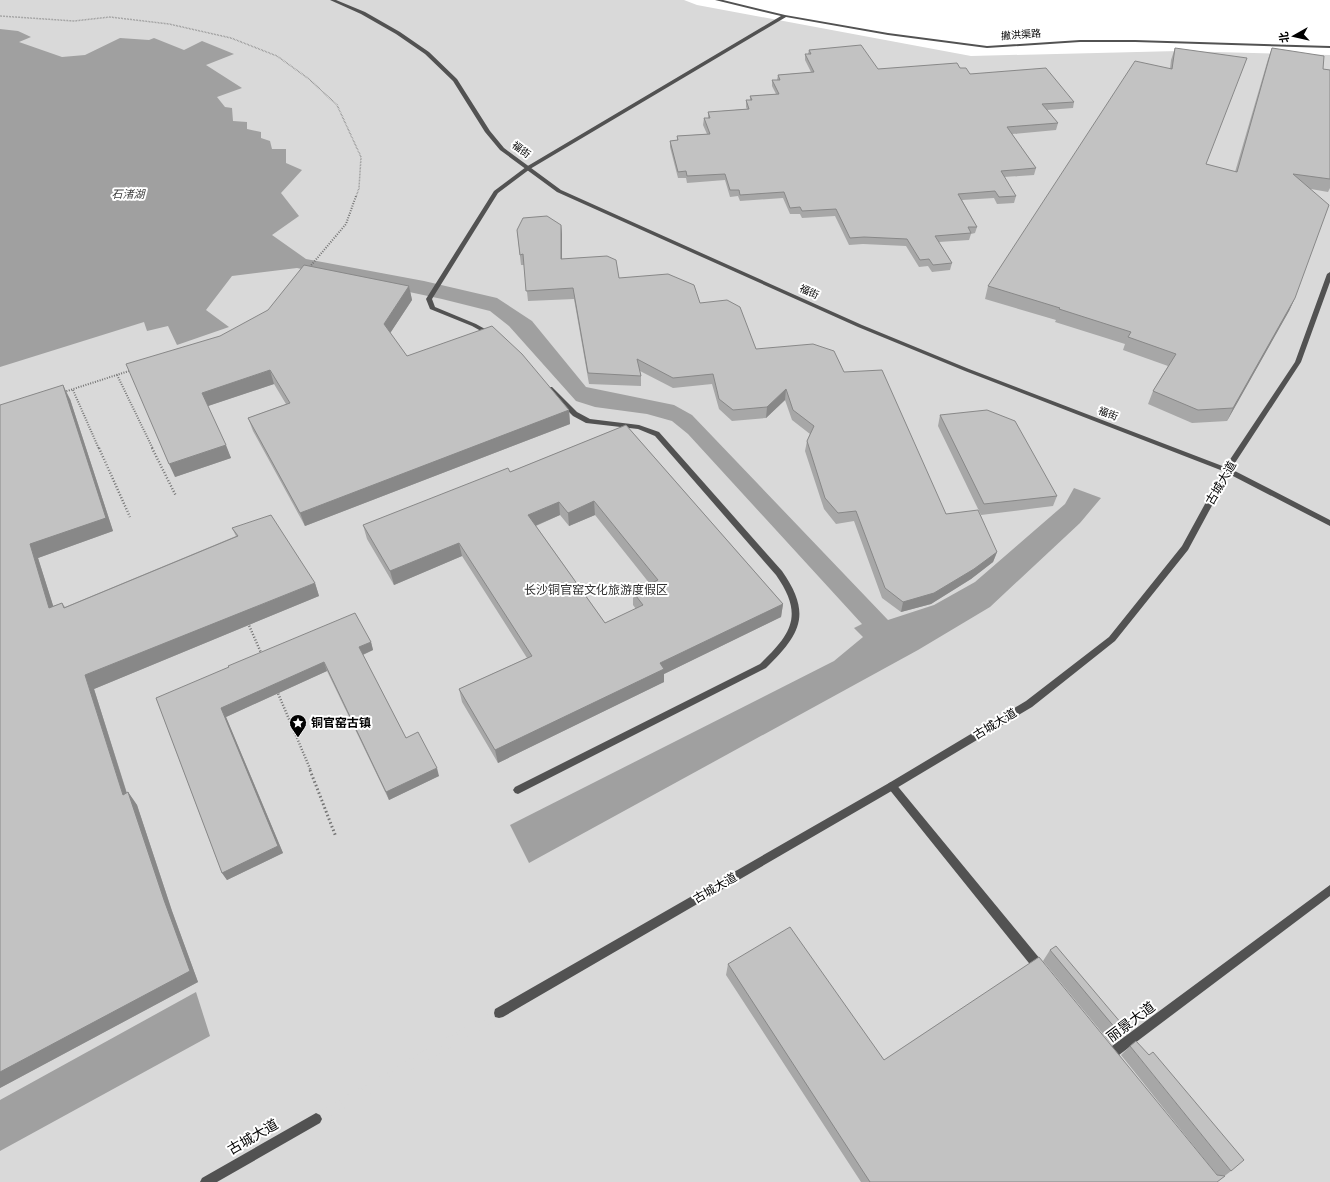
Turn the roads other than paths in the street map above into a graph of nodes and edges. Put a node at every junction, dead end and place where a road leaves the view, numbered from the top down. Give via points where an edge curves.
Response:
1 (332, 0) edge
2 (717, 0) edge
3 (785, 16) junction
4 (1330, 47) edge
5 (528, 168) junction
6 (1330, 274) edge
7 (502, 340) edge
8 (543, 382) edge
9 (1227, 470) junction
10 (1330, 523) edge
11 (892, 786) junction
12 (518, 790) dead end
13 (1330, 890) edge
14 (1047, 975) edge
15 (499, 1013) tunnel mouth
16 (1102, 1042) edge
17 (316, 1119) tunnel mouth
18 (206, 1182) edge

1 - 5 street, 福街 via 363,13 398,33 427,54 455,80 488,132 502,149
2 - 3 street, 撇洪渠路
3 - 4 street, 撇洪渠路 via 888,34 987,47 1080,41 1135,41
3 - 5 street
5 - 7 street via 496,192 429,299 432,308 474,325
5 - 9 street, 福街 via 559,191 860,326
6 - 9 street, 古城大道 via 1298,362
8 - 12 street via 575,414 588,421 639,427 657,434 779,572 793,594 796,616 781,650 763,666
9 - 10 street, 福街
9 - 11 street, 古城大道 via 1185,548 1112,640 1029,704
11 - 14 street
11 - 15 street, 古城大道
13 - 16 street, 丽景大道 via 1114,1058
17 - 18 street, 古城大道

